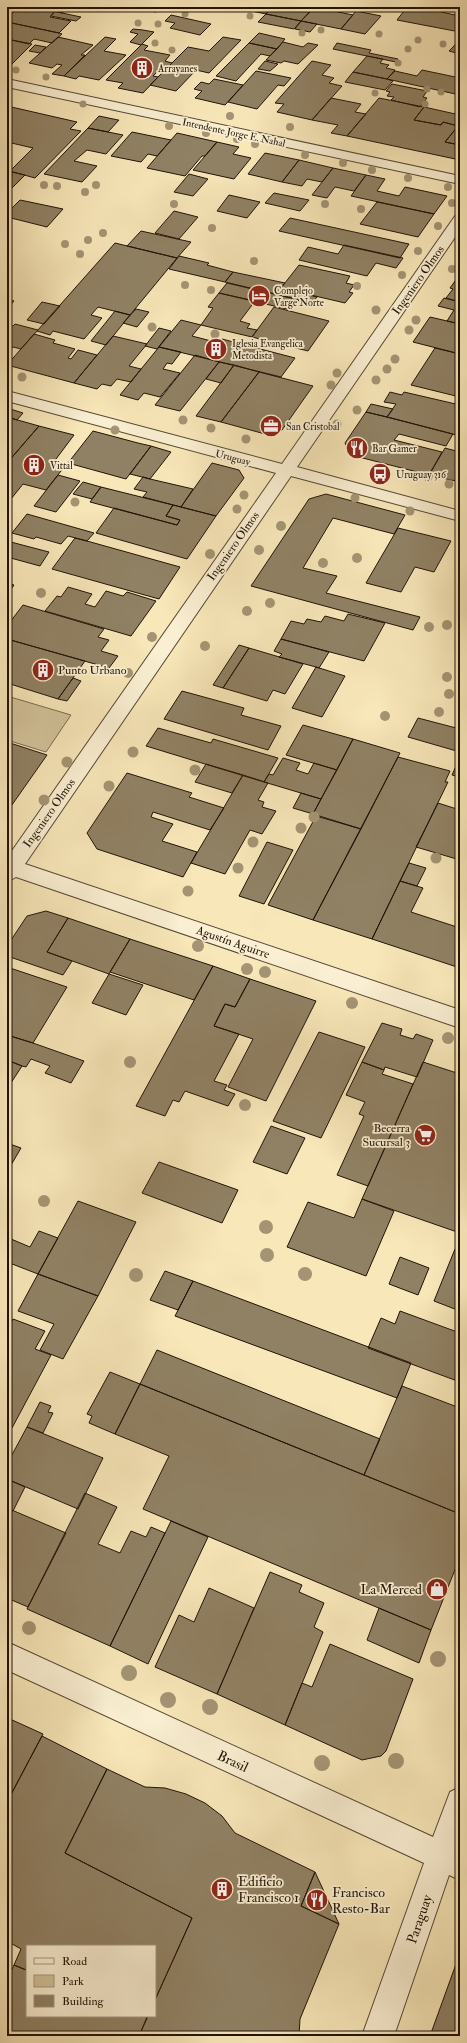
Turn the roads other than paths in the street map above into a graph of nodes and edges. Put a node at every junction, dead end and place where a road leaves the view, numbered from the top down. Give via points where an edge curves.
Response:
1 (7, 83) edge
2 (460, 180) edge
3 (460, 219) edge
4 (7, 396) edge
5 (285, 471) junction
6 (460, 516) edge
7 (8, 869) edge
8 (460, 1019) edge
9 (7, 1656) edge
10 (460, 1802) edge
11 (450, 1861) edge
12 (378, 2036) edge

1 - 2 street, Intendente Jorge E. Nahal
3 - 5 street, Ingeniero Olmos
4 - 5 street, Uruguay
5 - 6 street, Uruguay
5 - 7 street, Ingeniero Olmos
7 - 8 street, Agustín Aguirre
9 - 11 street, Brasil
10 - 11 street, Paraguay
11 - 12 street, Paraguay

